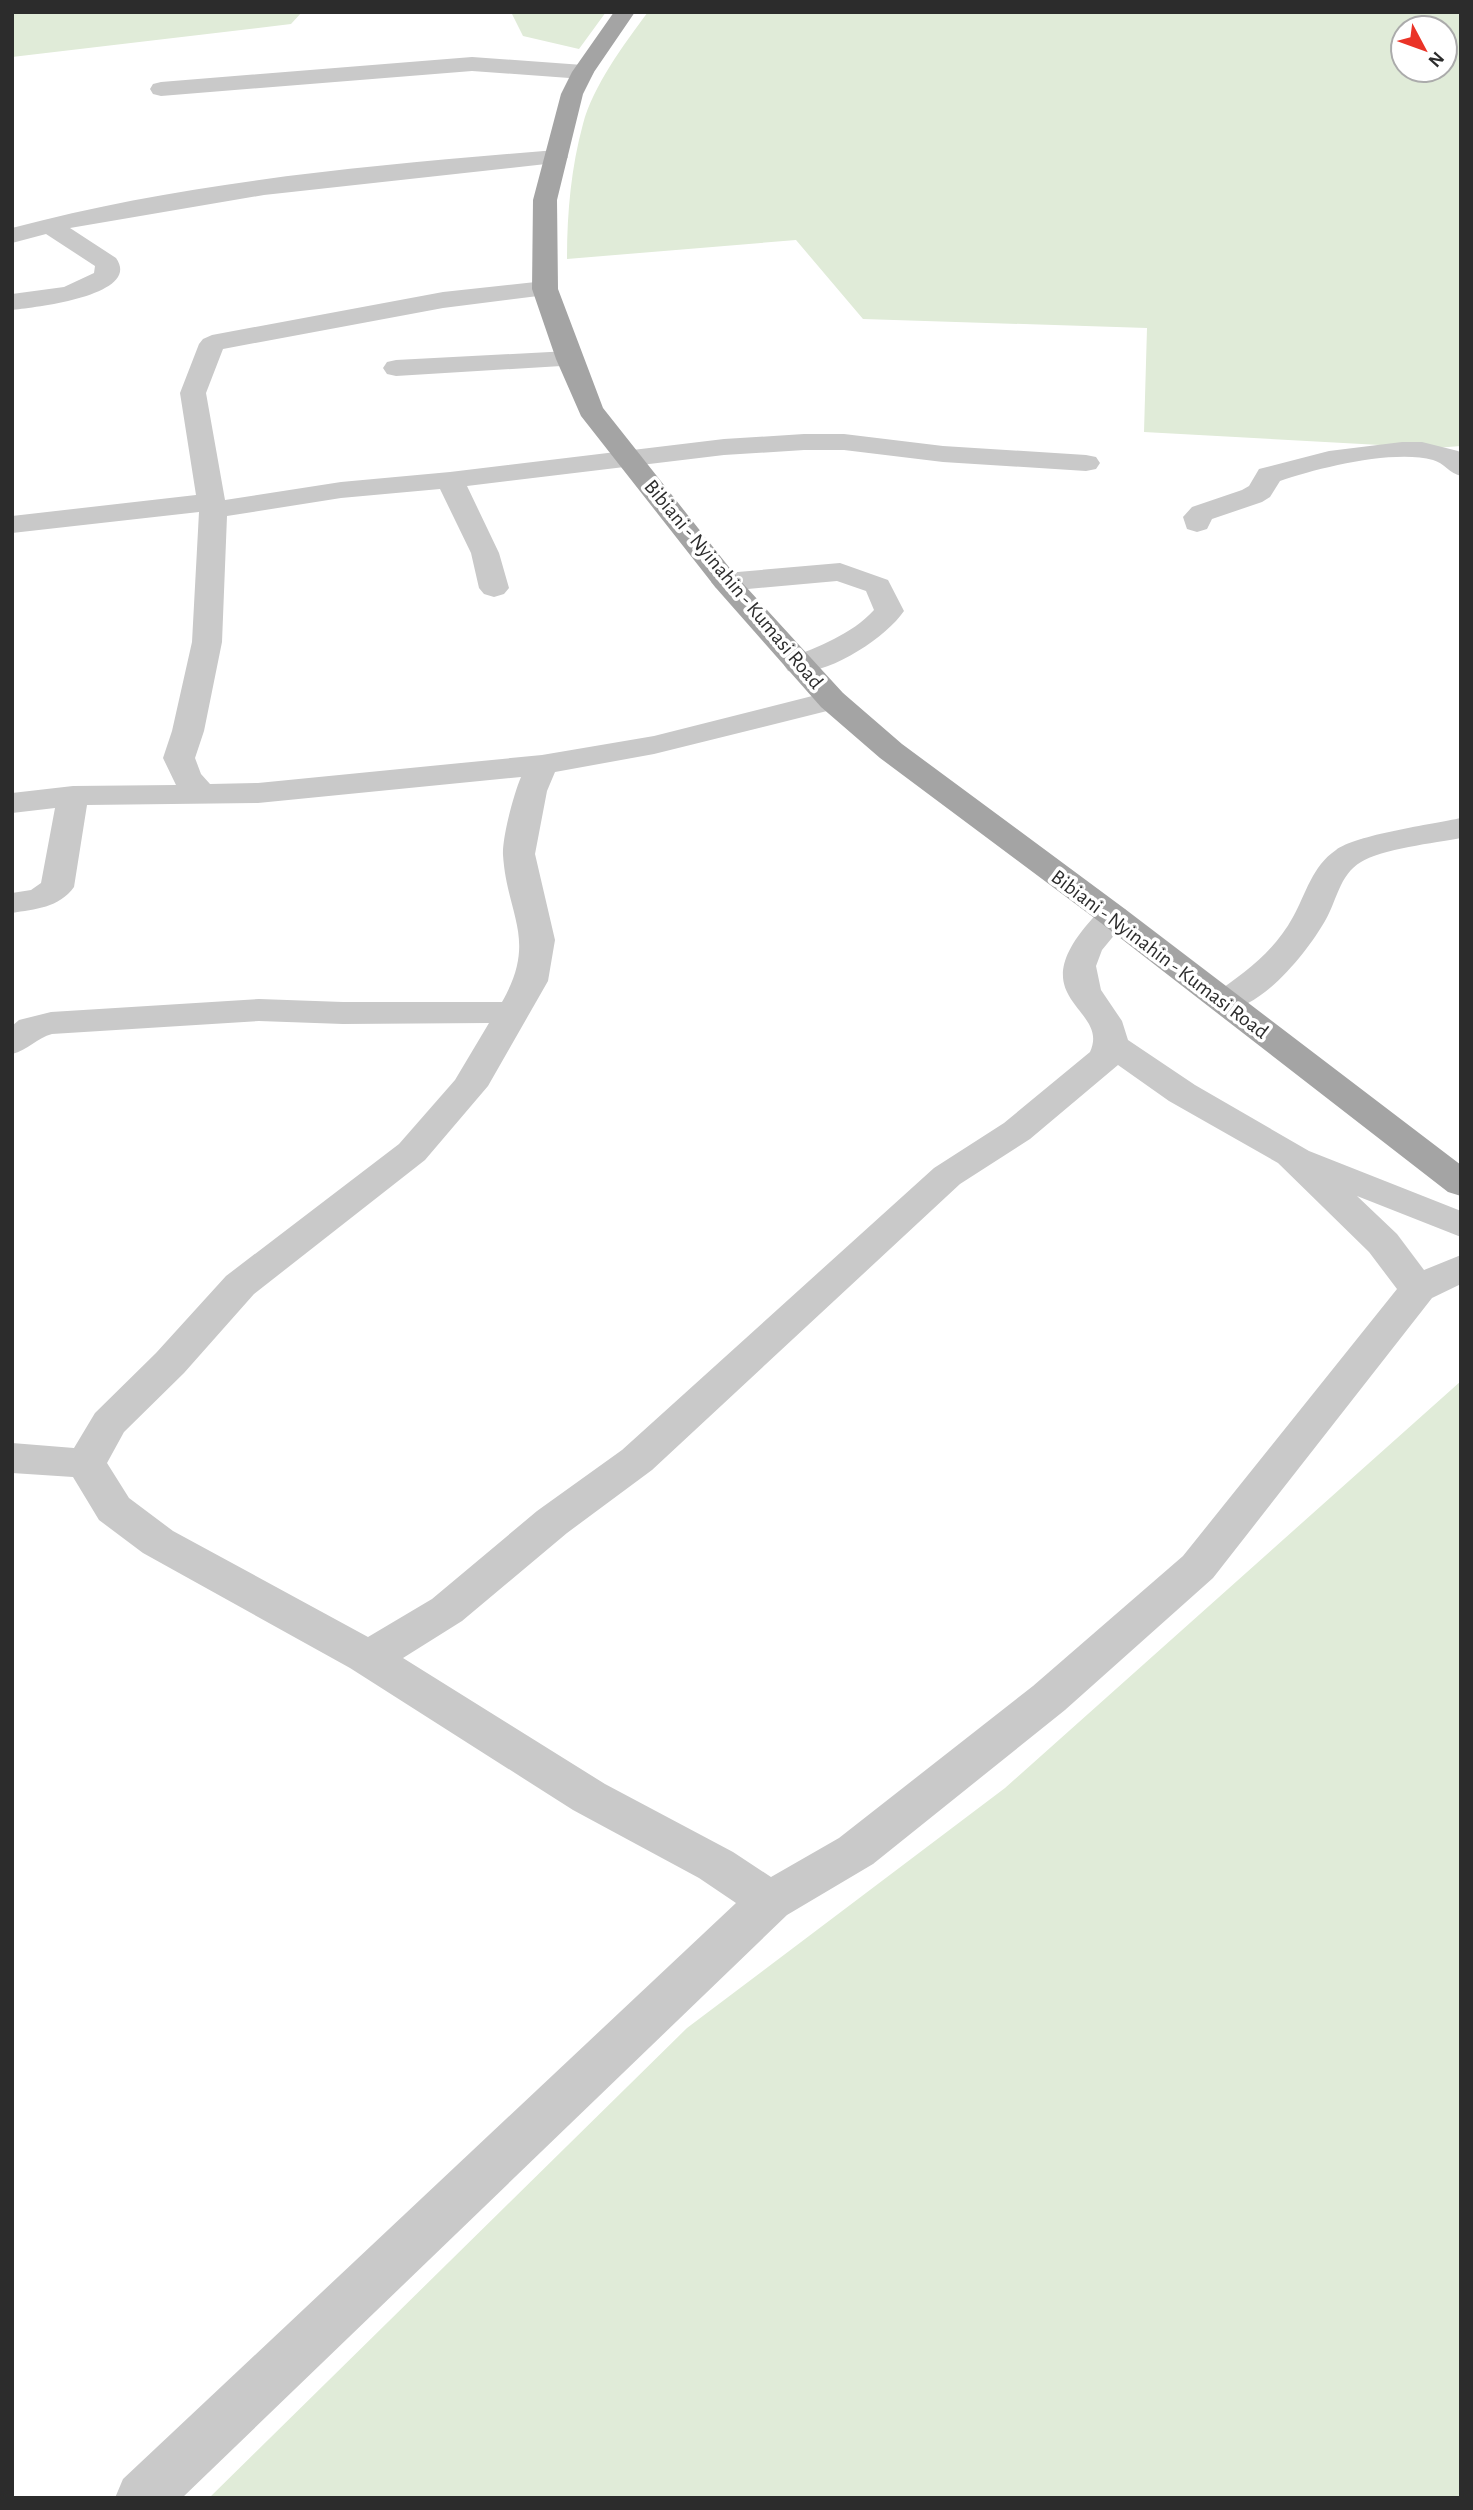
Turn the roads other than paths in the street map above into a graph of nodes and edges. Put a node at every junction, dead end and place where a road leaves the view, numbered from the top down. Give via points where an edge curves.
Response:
1 (625, 12) edge
2 (583, 72) junction
3 (161, 89) dead end
4 (556, 157) junction
5 (48, 225) junction
6 (12, 236) edge
7 (545, 289) junction
8 (12, 302) edge
9 (569, 359) junction
10 (396, 368) dead end
11 (627, 458) junction
12 (1086, 463) dead end
13 (1461, 468) edge
14 (450, 480) junction
15 (211, 506) junction
16 (1198, 523) dead end
17 (12, 525) edge
18 (726, 582) junction
19 (494, 588) dead end
20 (799, 665) junction
21 (832, 700) junction
22 (179, 758) junction
23 (542, 765) junction
24 (200, 793) junction
25 (88, 796) junction
26 (12, 803) edge
27 (1461, 828) edge
28 (12, 903) edge
29 (1113, 916) junction
30 (1225, 1002) junction
31 (515, 1012) junction
32 (12, 1043) edge
33 (1111, 1044) junction
34 (1291, 1155) junction
35 (1461, 1184) edge
36 (1461, 1225) edge
37 (1461, 1268) edge
38 (1418, 1289) junction
39 (12, 1458) edge
40 (86, 1463) junction
41 (366, 1656) junction
42 (769, 1901) junction
43 (143, 2498) edge

1 - 2 main road, Bibiani - Nyinahin - Kumasi Road
2 - 3 street via 461,64
2 - 4 main road, Bibiani - Nyinahin - Kumasi Road via 572,94
4 - 5 street via 248,190
4 - 7 main road, Bibiani - Nyinahin - Kumasi Road via 545,200
5 - 6 street
5 - 8 street via 107,263 107,272 74,292
7 - 9 main road, Bibiani - Nyinahin - Kumasi Road
7 - 15 street via 443,300 212,344 193,393
9 - 10 street
9 - 11 main road, Bibiani - Nyinahin - Kumasi Road via 590,410
11 - 12 street via 724,447 844,442 987,458
11 - 14 street
11 - 18 main road, Bibiani - Nyinahin - Kumasi Road
13 - 16 street via 1431,451 1406,449 1352,456 1269,475 1260,491 1202,513
14 - 15 street
14 - 19 street via 485,553
15 - 17 street
15 - 22 street via 207,642
18 - 20 main road, Bibiani - Nyinahin - Kumasi Road
18 - 20 street via 840,572 878,586 889,611 876,627 860,639
20 - 21 main road, Bibiani - Nyinahin - Kumasi Road
21 - 23 street via 653,745
21 - 29 main road, Bibiani - Nyinahin - Kumasi Road via 891,751
22 - 24 street
22 - 25 street
23 - 24 street via 258,793
23 - 31 street via 531,792 519,854 538,940 531,981
24 - 25 street
25 - 26 street
25 - 28 street via 57,887 41,898
27 - 30 street via 1349,855 1324,884 1309,920 1270,971
29 - 30 main road, Bibiani - Nyinahin - Kumasi Road
29 - 33 street via 1084,951 1078,975 1088,1001 1108,1029
30 - 35 main road, Bibiani - Nyinahin - Kumasi Road
31 - 32 street via 259,1010 51,1023 32,1028
31 - 40 street via 470,1086 412,1152 240,1285 109,1423
33 - 34 street via 1182,1093
33 - 41 street via 1105,1058 1017,1131 947,1176 637,1460 552,1522 447,1610
34 - 36 street
34 - 38 street via 1383,1243
37 - 38 street
38 - 42 street via 1198,1567 1049,1698 856,1851
39 - 40 street
40 - 41 street via 114,1509 158,1542
41 - 42 street via 589,1797 716,1865
42 - 43 street

